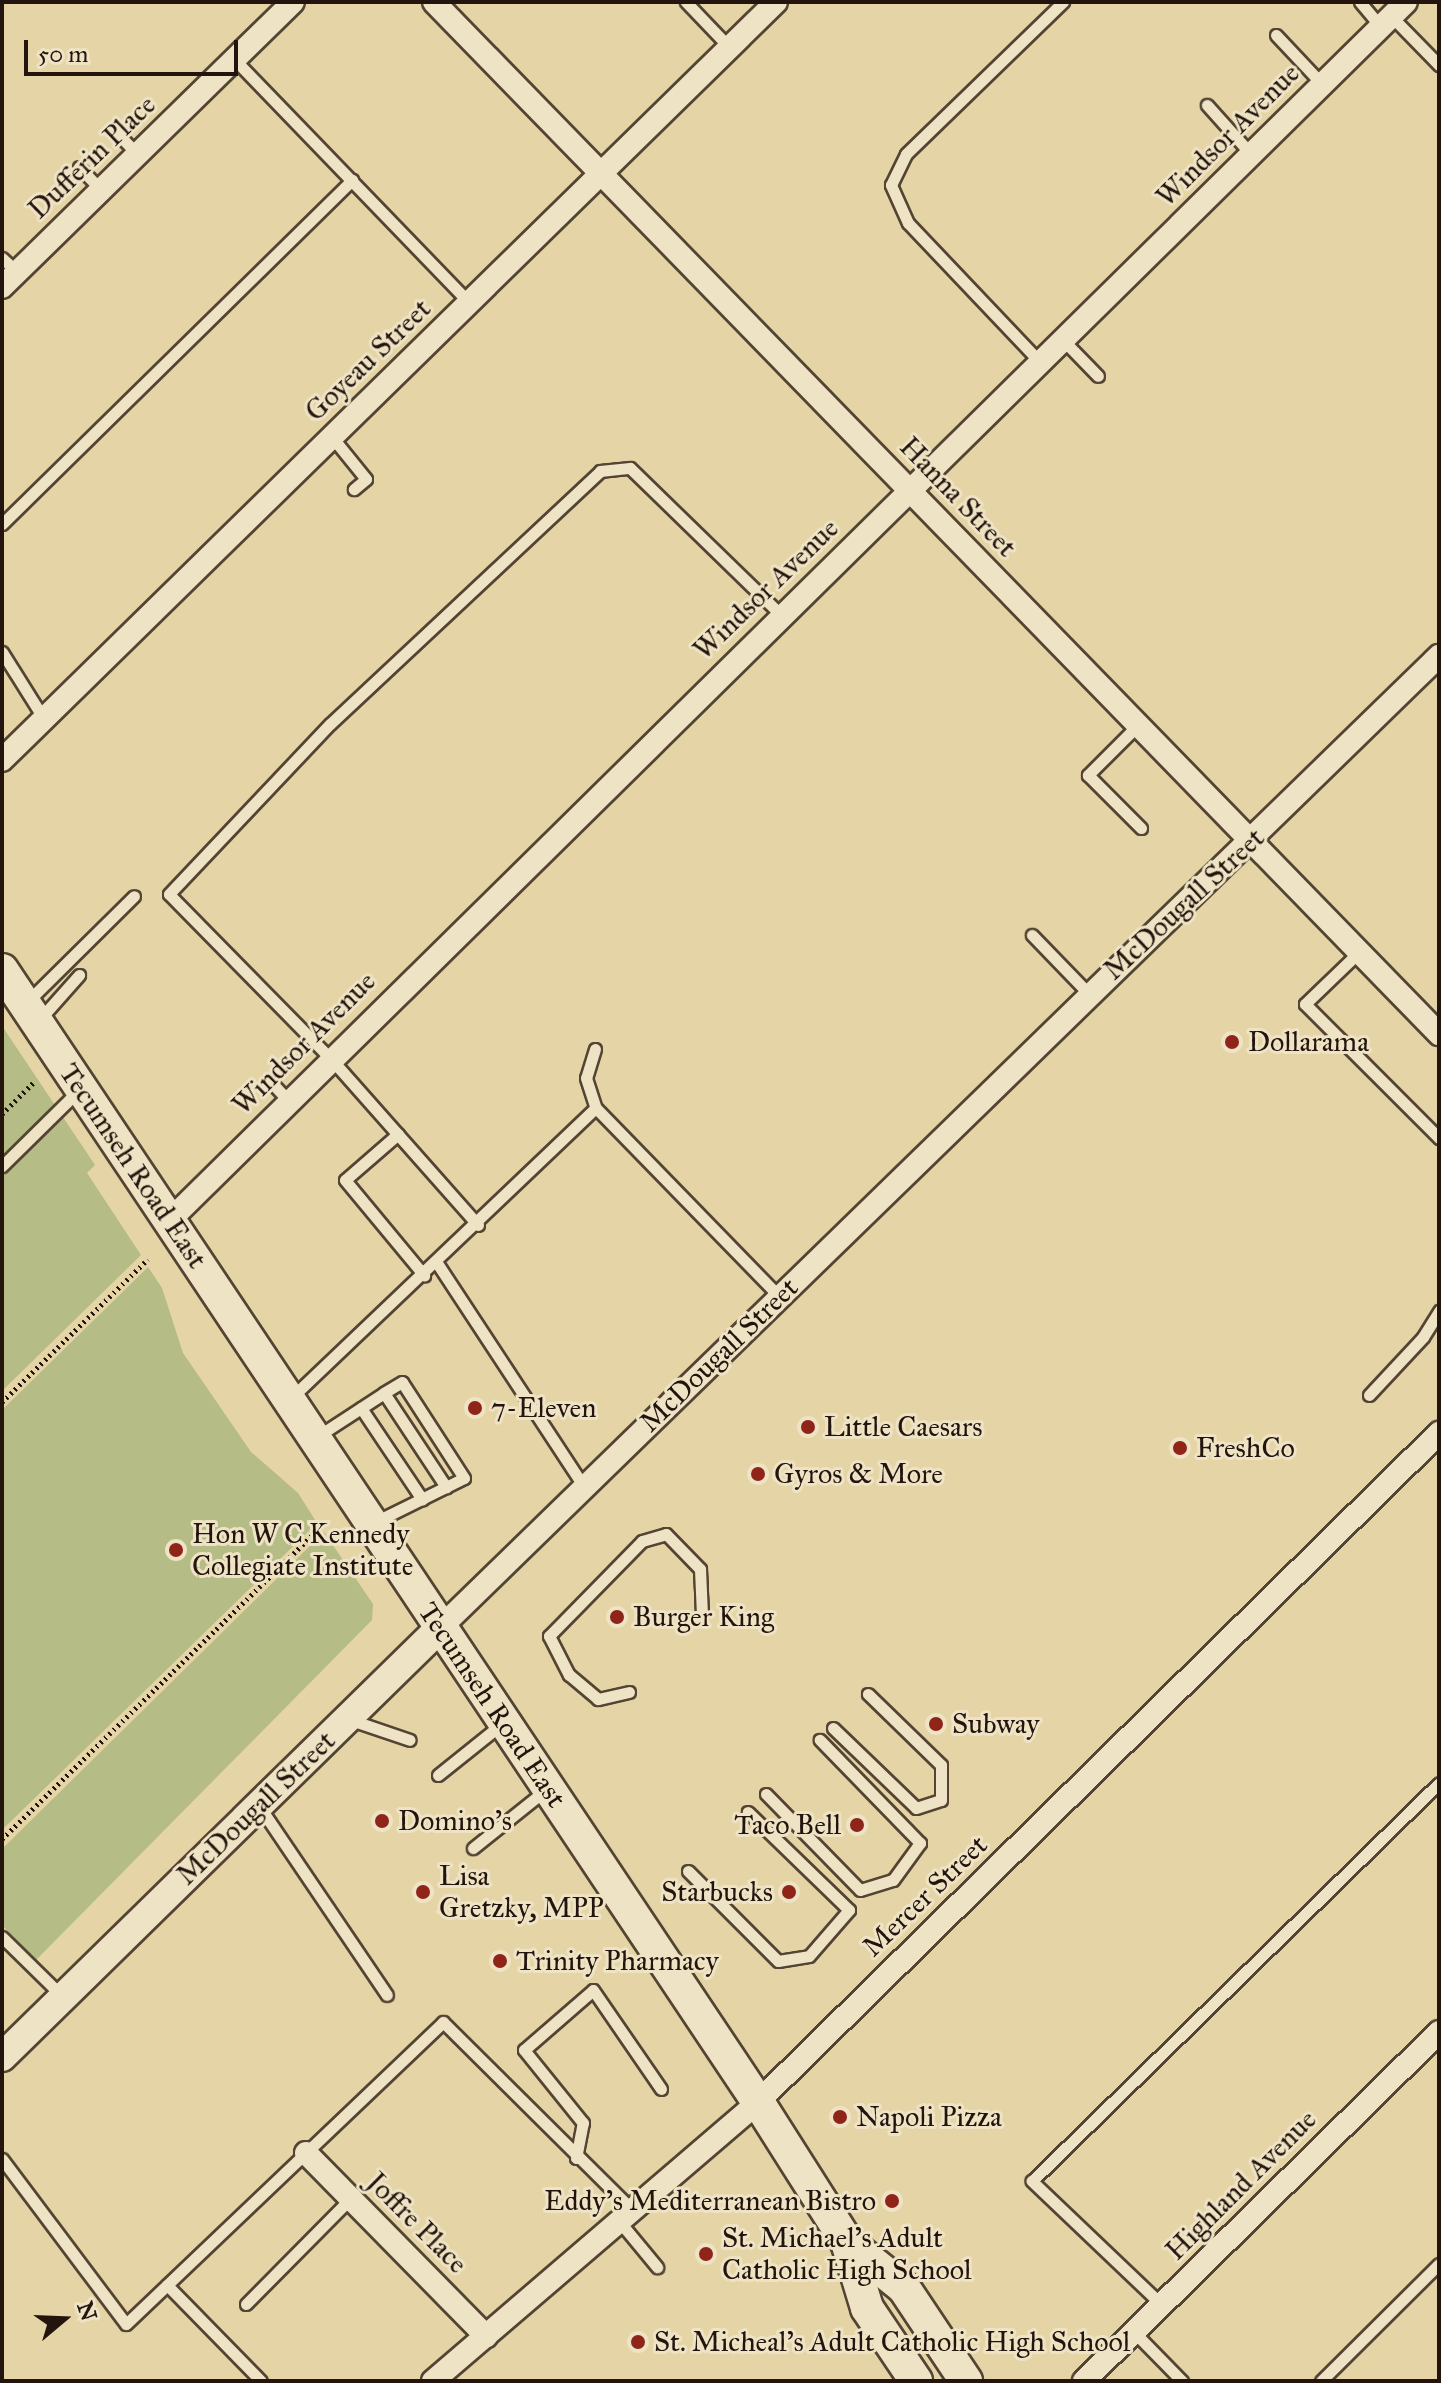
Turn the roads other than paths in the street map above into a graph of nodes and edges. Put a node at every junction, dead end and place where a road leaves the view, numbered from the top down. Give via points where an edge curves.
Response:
1 (293, 2) edge
2 (434, 2) edge
3 (686, 2) edge
4 (776, 2) edge
5 (1063, 2) edge
6 (1360, 2) edge
7 (1393, 15) edge
8 (1276, 35) dead end
9 (729, 47) junction
10 (234, 59) junction
11 (1439, 65) edge
12 (1322, 84) junction
13 (1207, 105) dead end
14 (117, 133) dead end
15 (137, 154) junction
16 (1251, 154) junction
17 (79, 167) dead end
18 (601, 173) junction
19 (352, 180) junction
20 (101, 190) junction
21 (7, 272) edge
22 (470, 303) junction
23 (1063, 340) junction
24 (1040, 362) junction
25 (1098, 376) dead end
26 (332, 437) junction
27 (354, 489) dead end
28 (910, 490) junction
29 (2, 524) edge
30 (781, 615) junction
31 (2, 652) edge
32 (1439, 656) edge
33 (44, 719) junction
34 (1138, 725) junction
35 (2, 760) edge
36 (1141, 828) dead end
37 (1251, 841) junction
38 (134, 896) dead end
39 (1032, 935) dead end
40 (1359, 952) junction
41 (2, 970) edge
42 (79, 975) dead end
43 (1089, 994) junction
44 (31, 1013) junction
45 (1439, 1034) edge
46 (595, 1049) dead end
47 (331, 1059) junction
48 (271, 1082) dead end
49 (81, 1088) junction
50 (289, 1101) junction
51 (596, 1108) junction
52 (398, 1134) junction
53 (1439, 1138) edge
54 (2, 1166) edge
55 (170, 1220) junction
56 (478, 1225) junction
57 (437, 1263) junction
58 (424, 1275) junction
59 (779, 1296) junction
60 (1439, 1311) edge
61 (384, 1393) junction
62 (1369, 1395) dead end
63 (289, 1400) junction
64 (361, 1408) junction
65 (1439, 1433) edge
66 (314, 1438) junction
67 (446, 1487) junction
68 (584, 1487) junction
69 (422, 1499) junction
70 (370, 1524) junction
71 (702, 1615) dead end
72 (440, 1628) junction
73 (629, 1692) dead end
74 (868, 1694) dead end
75 (348, 1718) junction
76 (504, 1723) junction
77 (833, 1728) dead end
78 (410, 1740) dead end
79 (820, 1740) dead end
80 (438, 1775) dead end
81 (1439, 1783) edge
82 (547, 1788) junction
83 (766, 1794) dead end
84 (259, 1805) junction
85 (748, 1812) dead end
86 (473, 1848) dead end
87 (688, 1871) dead end
88 (2, 1937) edge
89 (387, 1995) dead end
90 (63, 1998) junction
91 (1439, 2032) edge
92 (2, 2057) edge
93 (661, 2089) dead end
94 (758, 2102) junction
95 (306, 2153) junction
96 (576, 2158) junction
97 (2, 2159) edge
98 (351, 2198) junction
99 (625, 2216) junction
100 (847, 2242) junction
101 (1439, 2264) edge
102 (657, 2267) dead end
103 (167, 2285) junction
104 (246, 2304) dead end
105 (1162, 2305) junction
106 (1134, 2332) junction
107 (486, 2336) junction
108 (261, 2381) edge
109 (433, 2381) edge
110 (916, 2381) edge
111 (966, 2381) edge
112 (1084, 2381) edge
113 (1182, 2381) edge
114 (1321, 2381) edge

1 - 10 street, Dufferin Place
2 - 18 street, Hanna Street
3 - 9 lane
4 - 9 street, Goyeau Street
5 - 24 lane via 906,154 891,185 908,223
6 - 7 lane
7 - 11 lane
7 - 12 street, Windsor Avenue
8 - 12 lane
9 - 18 street, Goyeau Street
10 - 15 street, Dufferin Place
10 - 19 lane
12 - 16 street, Windsor Avenue
13 - 16 lane
14 - 15 lane
15 - 20 street, Dufferin Place
16 - 23 street, Windsor Avenue
17 - 20 lane
18 - 22 street, Goyeau Street
18 - 28 street, Hanna Street
19 - 22 lane
19 - 29 lane
20 - 21 street, Dufferin Place
22 - 26 street, Goyeau Street
23 - 24 street, Windsor Avenue
23 - 25 lane
24 - 28 street, Windsor Avenue
26 - 27 lane via 366,479
26 - 33 street, Goyeau Street
28 - 30 street, Windsor Avenue
28 - 34 street, Hanna Street
30 - 47 street, Windsor Avenue
30 - 47 lane via 630,468 600,471 330,724 169,894
31 - 33 lane
32 - 37 street, McDougall Street
33 - 35 street, Goyeau Street
34 - 36 lane via 1088,775
34 - 37 street, Hanna Street
37 - 40 street, Hanna Street
37 - 43 street, McDougall Street
38 - 44 lane
39 - 43 lane
40 - 45 street, Hanna Street
40 - 53 lane via 1305,1004
41 - 44 main road, Tecumseh Road East
42 - 44 lane
43 - 59 street, McDougall Street
44 - 49 main road, Tecumseh Road East
46 - 51 lane via 586,1078
47 - 50 street, Windsor Avenue
47 - 52 lane
48 - 50 lane
49 - 54 lane
49 - 55 main road, Tecumseh Road East
50 - 55 street, Windsor Avenue
51 - 56 lane
51 - 59 lane
52 - 56 lane
52 - 58 lane via 345,1180
55 - 63 main road, Tecumseh Road East
56 - 57 lane
57 - 58 lane
57 - 68 lane
58 - 63 lane
59 - 68 street, McDougall Street
60 - 62 lane via 1423,1337
61 - 64 lane
61 - 67 lane
61 - 67 lane via 402,1382 464,1478
63 - 66 main road, Tecumseh Road East
64 - 66 lane
64 - 69 lane
65 - 94 street, Mercer Street
66 - 70 main road, Tecumseh Road East
67 - 69 lane
68 - 72 street, McDougall Street
69 - 70 lane
70 - 72 main road, Tecumseh Road East
71 - 73 lane via 700,1569 666,1534 642,1541 549,1636 569,1675 598,1699
72 - 75 street, McDougall Street
72 - 76 main road, Tecumseh Road East
74 - 77 lane via 941,1765 941,1800 916,1808
75 - 78 lane
75 - 84 street, McDougall Street
76 - 80 lane
76 - 82 main road, Tecumseh Road East
79 - 83 lane via 920,1843 893,1880 860,1890
81 - 105 lane via 1032,2181
82 - 86 lane
82 - 94 main road, Tecumseh Road East
84 - 89 lane
84 - 90 street, McDougall Street
85 - 87 lane via 849,1910 809,1956 778,1961
88 - 90 lane
90 - 92 street, McDougall Street
91 - 105 street, Highland Avenue
93 - 96 lane via 593,1990 524,2050 583,2123
94 - 99 street, Mercer Street
94 - 100 main road, Tecumseh Road East
95 - 96 lane via 443,2022
95 - 98 street, Joffre Place
95 - 103 lane
96 - 99 lane
97 - 103 lane via 126,2324
98 - 104 lane
98 - 107 street, Joffre Place
99 - 102 lane
99 - 107 street, Mercer Street
100 - 110 main road, Tecumseh Road East via 867,2308
100 - 111 main road, Tecumseh Road East via 904,2288
101 - 114 lane
103 - 108 lane
105 - 106 street, Highland Avenue
106 - 112 street, Highland Avenue
106 - 113 lane
107 - 109 street, Mercer Street

